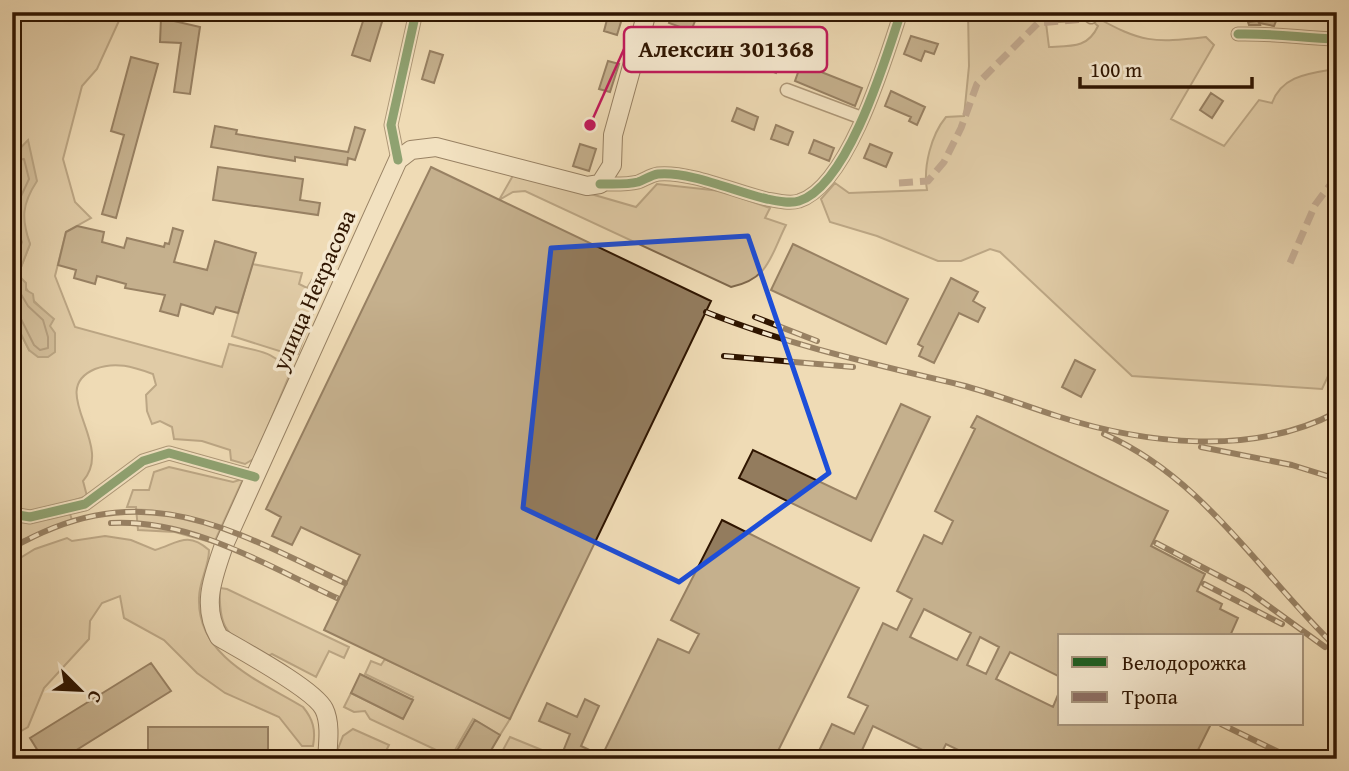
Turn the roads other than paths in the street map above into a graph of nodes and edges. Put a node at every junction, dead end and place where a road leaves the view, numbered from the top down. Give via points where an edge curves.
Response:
1 (416, 12) edge
2 (647, 12) edge
3 (901, 12) edge
4 (1238, 34) dead end
5 (1337, 39) edge
6 (787, 90) dead end
7 (862, 118) junction
8 (398, 160) junction
9 (600, 184) junction
10 (255, 477) junction
11 (12, 514) edge
12 (327, 759) edge

1 - 8 street via 391,125
2 - 9 main road via 613,135 612,165
3 - 7 street
4 - 5 street
6 - 7 street
7 - 9 street via 834,172 814,193 798,201 767,199 695,179 657,174 637,182
8 - 9 main road via 411,150 436,147 587,186
8 - 10 main road, улица Некрасова
10 - 11 street via 169,453 143,461 85,504 30,517
10 - 12 main road, улица Некрасова via 215,568 208,606 211,623 219,637 311,694 324,709

